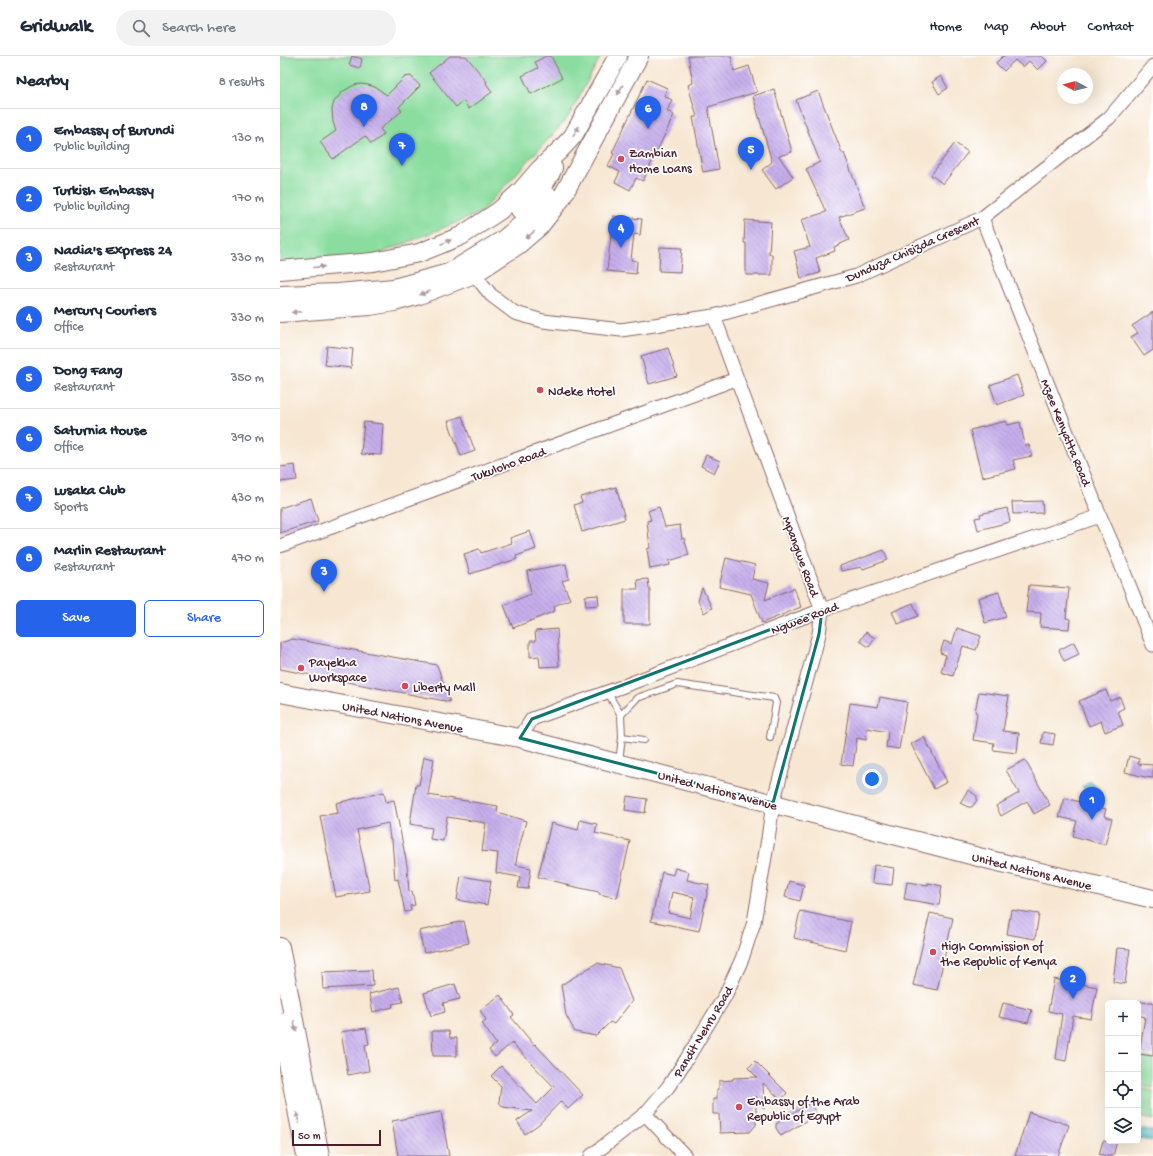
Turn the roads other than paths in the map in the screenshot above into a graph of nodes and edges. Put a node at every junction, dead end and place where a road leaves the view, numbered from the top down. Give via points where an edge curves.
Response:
1 (618, 56) edge
2 (639, 56) edge
3 (1153, 66) edge
4 (560, 150) junction
5 (577, 169) junction
6 (982, 218) junction
7 (280, 270) edge
8 (474, 274) junction
9 (280, 283) edge
10 (280, 295) edge
11 (280, 313) edge
12 (714, 316) junction
13 (736, 379) junction
14 (1100, 516) junction
15 (280, 546) edge
16 (822, 610) junction
17 (1153, 645) edge
18 (608, 692) junction
19 (280, 693) edge
20 (621, 715) junction
21 (622, 737) junction
22 (770, 737) dead end
23 (520, 738) junction
24 (644, 740) dead end
25 (619, 763) junction
26 (772, 803) junction
27 (1153, 899) edge
28 (280, 947) edge
29 (280, 1022) edge
30 (645, 1114) junction
31 (306, 1156) edge
32 (320, 1156) edge
33 (591, 1156) edge
34 (685, 1156) edge

4 -> 1 main road via 573,136
2 -> 5 main road
3 - 6 street, Dunduza Chisizda Crescent via 1109,118
7 -> 4 main road via 373,262 419,253 461,236 499,211
4 - 9 main road via 550,176 530,202 496,231 444,263 391,276 336,282
5 -> 8 main road via 561,199 539,227 518,245
5 - 10 main road via 539,210 503,240 449,273 394,288
6 - 12 street, Dunduza Chisizda Crescent via 856,276
6 - 14 street, Mzee Kenyatta Road
8 -> 11 main road via 394,302
8 - 12 street, Dunduza Chisizda Crescent via 491,295 515,313 543,321 621,330
12 - 13 street, Mpangwe Road
13 - 15 street, Tukuloho Road
13 - 16 street, Mpangwe Road
14 - 16 street, Ngwee Road
14 - 17 street, Mzee Kenyatta Road
16 - 18 street, Ngwee Road
16 - 26 street, Mpangwe Road via 819,634
18 - 20 lane
18 - 23 street, Ngwee Road via 532,719
19 - 23 main road, United Nations Avenue
20 - 21 lane
20 - 22 lane via 637,698 677,684 774,698 776,703
21 - 24 lane
21 - 25 lane
23 - 25 main road, United Nations Avenue
25 - 26 main road, United Nations Avenue
26 - 27 main road, United Nations Avenue via 990,860
26 - 30 street, Pandit Nehru Road via 754,922 742,959 725,996 686,1060
28 -> 32 main road
31 -> 29 main road
30 - 33 street, Pandit Nehru Road
30 - 34 street

